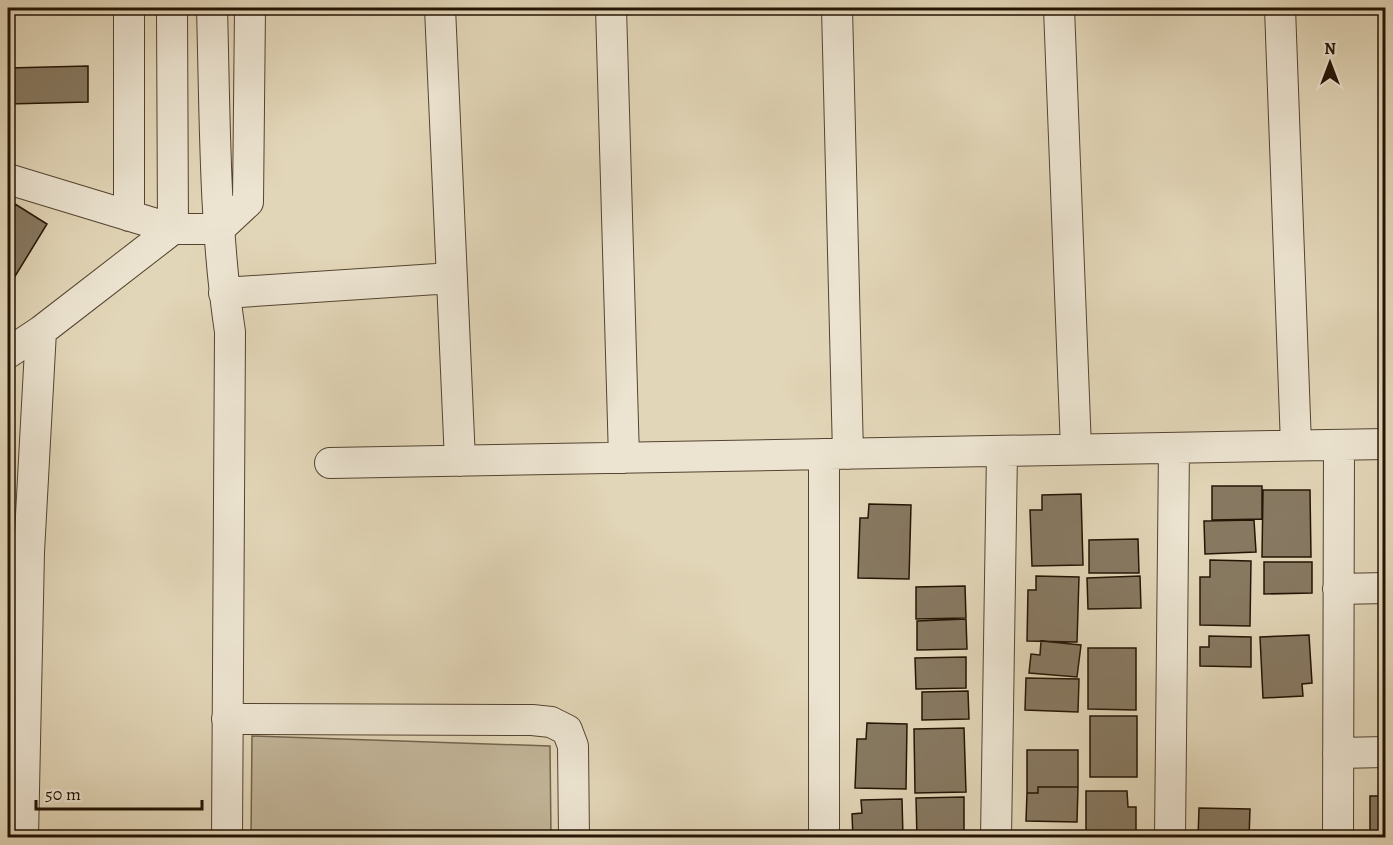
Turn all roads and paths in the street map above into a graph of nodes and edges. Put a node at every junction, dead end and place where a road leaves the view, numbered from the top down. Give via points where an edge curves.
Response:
1 (129, 8) edge
2 (172, 8) edge
3 (212, 8) edge
4 (250, 8) edge
5 (440, 8) edge
6 (611, 8) edge
7 (837, 8) edge
8 (1059, 8) edge
9 (1280, 8) edge
10 (172, 105) junction
11 (129, 136) junction
12 (173, 154) junction
13 (8, 178) edge
14 (129, 216) junction
15 (173, 229) junction
16 (219, 229) junction
17 (452, 278) junction
18 (224, 293) junction
19 (41, 331) junction
20 (8, 353) edge
21 (1386, 444) edge
22 (1296, 445) junction
23 (1339, 445) junction
24 (1174, 448) junction
25 (1076, 449) junction
26 (1002, 451) junction
27 (836, 454) junction
28 (624, 458) junction
29 (460, 461) junction
30 (330, 463) dead end
31 (18, 559) edge
32 (1386, 588) edge
33 (1338, 589) junction
34 (227, 719) junction
35 (1386, 752) edge
36 (1338, 753) junction
37 (18, 834) edge
38 (227, 837) edge
39 (574, 837) edge
40 (824, 837) edge
41 (996, 837) edge
42 (1170, 837) edge
43 (1338, 837) edge

1 - 11 street
2 - 10 street
3 - 16 street
4 - 16 street via 248,202
5 - 17 street
6 - 28 street
7 - 27 street
8 - 25 street
9 - 22 street
10 - 11 street
10 - 12 street
11 - 12 street
11 - 14 street
12 - 15 street
13 - 14 street
14 - 15 street
15 - 16 street
15 - 19 street
16 - 18 street
17 - 18 street
17 - 29 street
18 - 34 street via 230,332
19 - 20 street
19 - 31 street
21 - 23 street
22 - 23 street
22 - 24 street
23 - 33 street
24 - 25 street
24 - 42 street
25 - 26 street
26 - 27 street
26 - 41 street
27 - 28 street
27 - 40 street
28 - 29 street
29 - 30 street
31 - 37 street
32 - 33 street
33 - 36 street
34 - 38 street
34 - 39 street via 551,722 567,730 573,746
35 - 36 street
36 - 43 street

